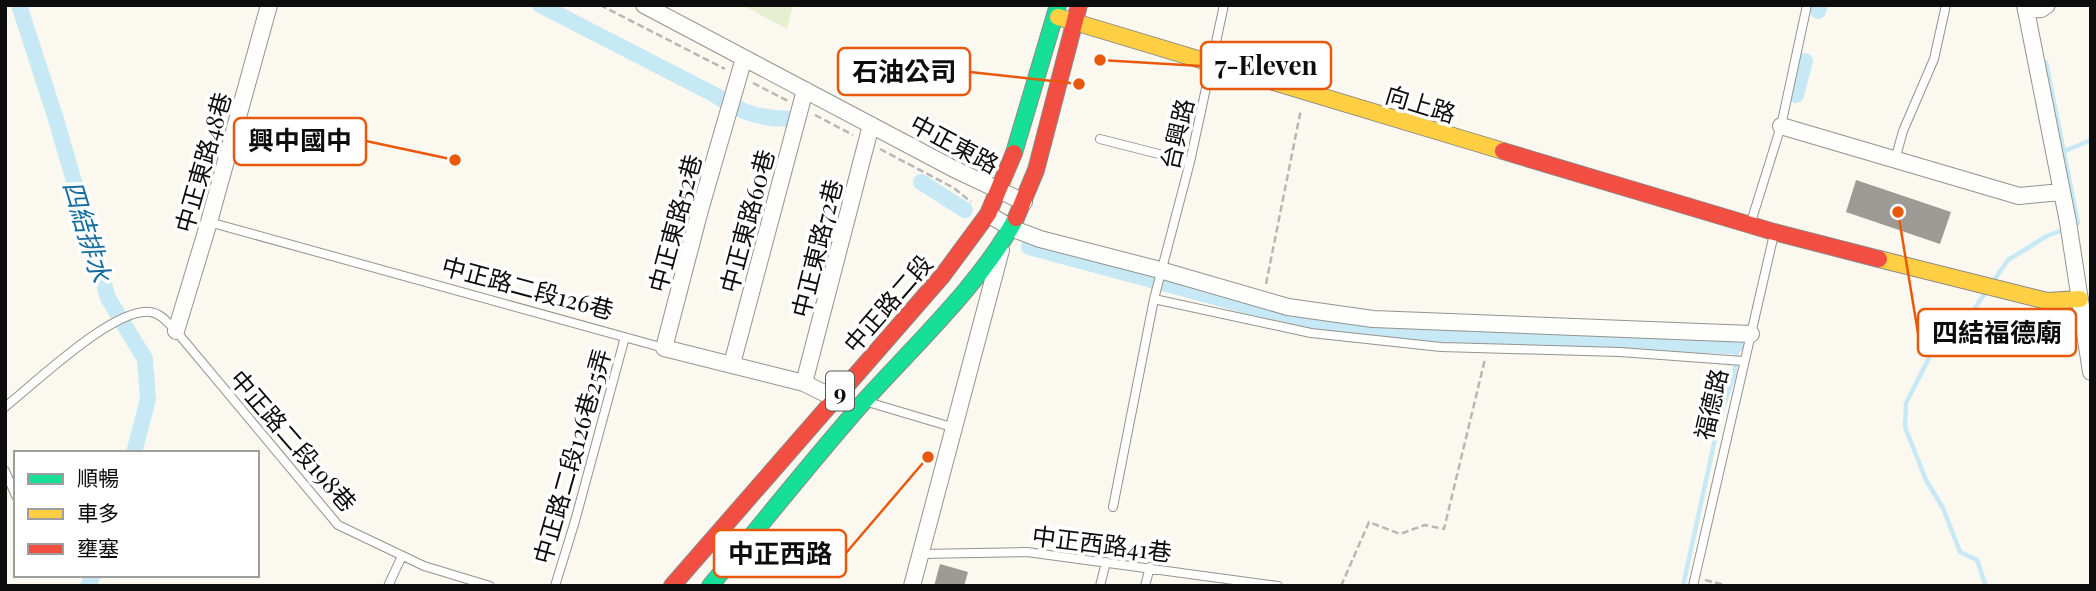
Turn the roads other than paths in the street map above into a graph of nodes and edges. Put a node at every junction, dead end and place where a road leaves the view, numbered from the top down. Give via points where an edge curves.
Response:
1 (269, 5) edge
2 (644, 5) edge
3 (1079, 5) edge
4 (1224, 5) edge
5 (1807, 5) edge
6 (1946, 5) edge
7 (2048, 5) edge
8 (2026, 7) edge
9 (1056, 11) edge
10 (1075, 22) junction
11 (744, 58) junction
12 (1211, 64) junction
13 (804, 90) junction
14 (871, 125) junction
15 (1782, 126) junction
16 (1100, 139) dead end
17 (1895, 160) junction
18 (1190, 162) junction
19 (999, 192) junction
20 (2061, 192) junction
21 (1024, 202) junction
22 (988, 214) junction
23 (209, 222) junction
24 (1751, 225) junction
25 (1774, 232) junction
26 (1007, 234) junction
27 (1160, 270) junction
28 (2085, 296) edge
29 (1154, 299) junction
30 (176, 331) junction
31 (1751, 334) junction
32 (625, 337) junction
33 (664, 348) junction
34 (1743, 361) junction
35 (732, 364) junction
36 (2091, 372) edge
37 (804, 383) junction
38 (834, 398) junction
39 (865, 401) junction
40 (5, 407) edge
41 (955, 428) junction
42 (5, 471) edge
43 (14, 491) edge
44 (1113, 507) dead end
45 (921, 554) junction
46 (402, 556) junction
47 (1106, 562) junction
48 (1150, 567) junction
49 (450, 575) junction
50 (1694, 582) edge
51 (388, 586) edge
52 (447, 586) edge
53 (490, 586) edge
54 (555, 586) edge
55 (673, 586) edge
56 (710, 586) edge
57 (912, 586) edge
58 (1100, 586) edge
59 (1145, 586) edge
60 (1278, 586) edge

1 - 23 street, 中正東路48巷
2 - 11 street, 中正東路
3 - 10 main road, 中正路二段 / 9
4 - 12 lane, 台興路
5 - 15 lane
6 - 17 lane via 1934,59
7 - 8 street
8 - 20 street
9 - 10 main road, 向上路
9 - 19 main road, 中正路二段 / 9
10 - 12 main road, 向上路
10 - 21 main road, 中正路二段 / 9
11 - 13 street, 中正東路
11 - 33 street, 中正東路52巷
12 - 18 lane, 台興路
12 - 24 main road, 向上路
13 - 14 street, 中正東路
13 - 35 street, 中正東路60巷
14 - 19 street, 中正東路
14 - 37 street, 中正東路72巷
15 - 17 street
15 - 24 lane
16 - 18 lane
17 - 20 street via 2019,196
18 - 27 lane, 台興路
19 - 21 street, 中正東路
19 - 22 main road, 中正路二段 / 9
20 - 28 street
21 - 26 main road, 中正路二段 / 9
22 - 26 street, 中正東路
22 - 38 main road, 中正路二段 / 9 via 943,275
23 - 30 street, 中正東路48巷
23 - 32 lane, 中正路二段126巷
24 - 25 main road, 向上路
25 - 28 main road, 向上路 via 2047,300
25 - 31 lane, 福德路
26 - 27 street, 中正東路
26 - 39 main road, 中正路二段 / 9 via 961,294
26 - 41 street
27 - 29 lane, 台興路
27 - 31 street, 中正東路 via 1288,307 1373,319
28 - 36 street
29 - 34 lane via 1311,333 1441,347
29 - 44 lane, 台興路
30 - 40 lane, 中正路二段198巷 via 150,312 128,315 103,328
30 - 46 lane, 中正路二段198巷 via 338,525
31 - 34 lane, 福德路
32 - 33 lane, 中正路二段126巷
32 - 54 lane, 中正路二段126巷25弄
33 - 35 street, 中正路二段126巷
34 - 50 lane, 福德路
35 - 37 street, 中正路二段126巷
37 - 38 street, 中正路二段126巷
38 - 55 main road, 中正路二段 / 9
39 - 41 lane
39 - 56 main road, 中正路二段 / 9
41 - 45 street
42 - 43 lane
45 - 47 lane, 中正西路41巷 via 1027,552
45 - 57 street
46 - 49 lane, 中正路二段198巷
46 - 51 lane
47 - 48 lane, 中正西路41巷
47 - 58 lane
48 - 59 lane
48 - 60 lane, 中正西路41巷
49 - 52 lane
49 - 53 lane, 中正路二段198巷

